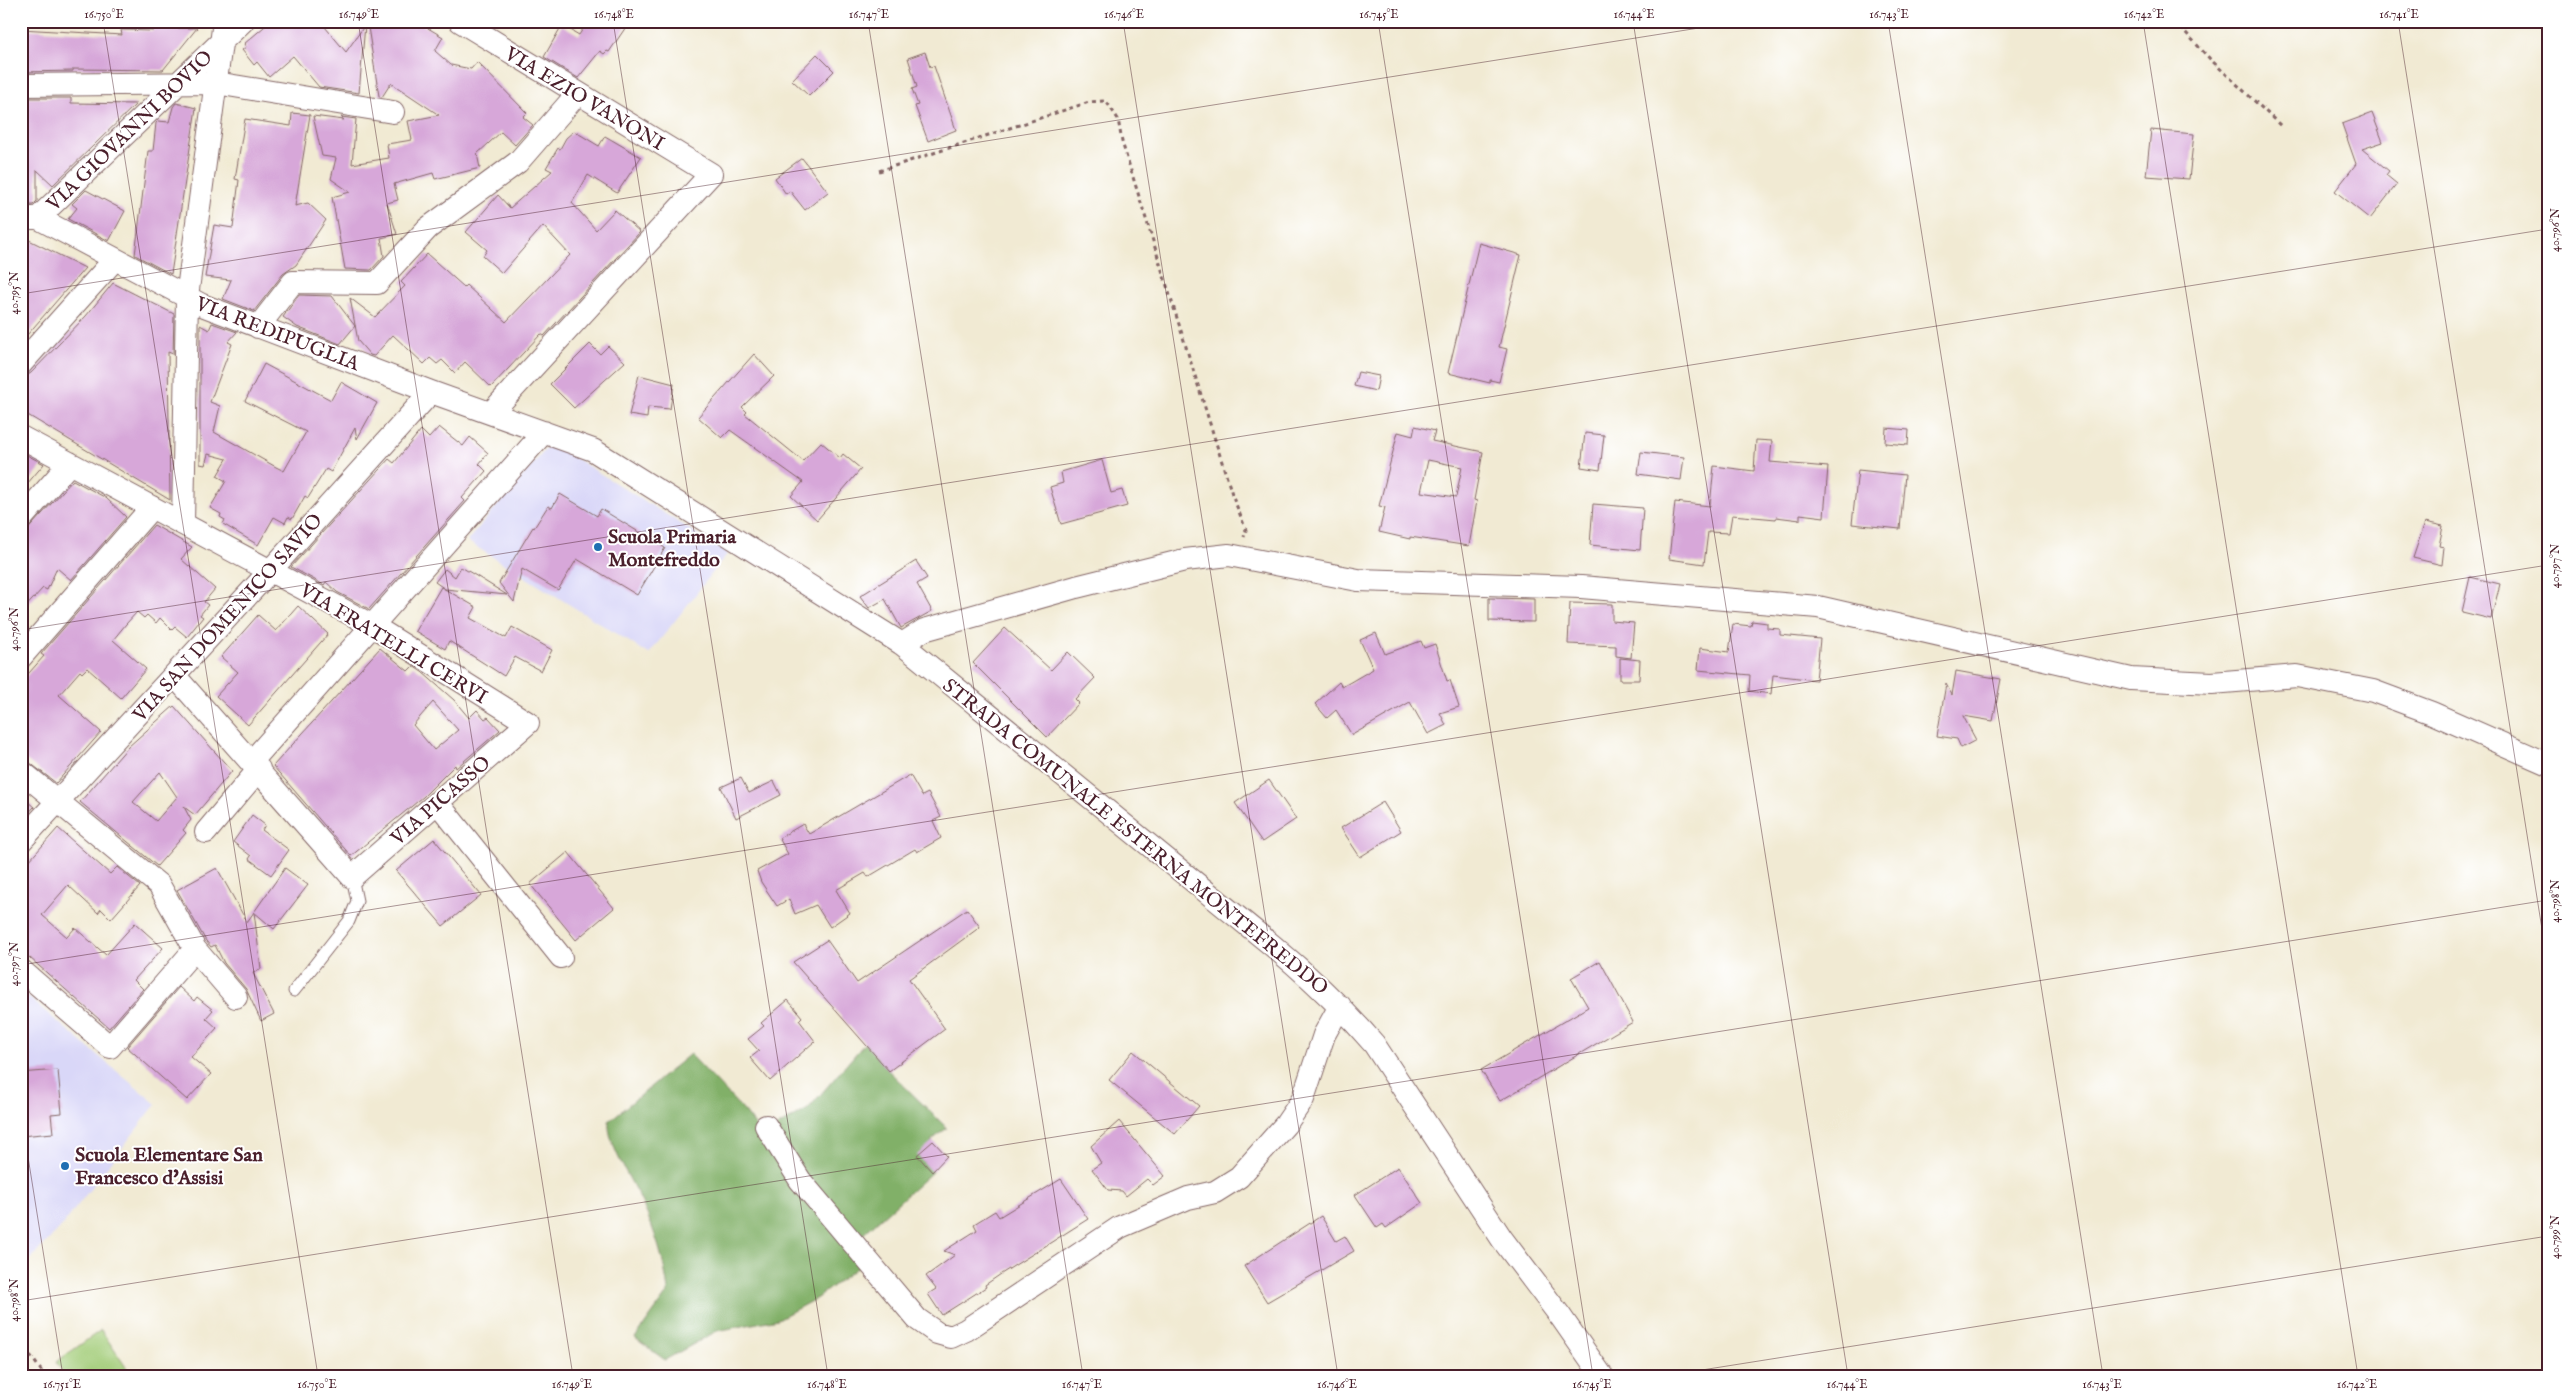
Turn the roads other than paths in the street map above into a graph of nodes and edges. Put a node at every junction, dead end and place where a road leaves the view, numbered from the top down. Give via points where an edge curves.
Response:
1 (242, 21) edge
2 (460, 21) edge
3 (223, 31) edge
4 (176, 83) junction
5 (216, 83) junction
6 (21, 84) edge
7 (578, 93) junction
8 (393, 112) dead end
9 (30, 218) edge
10 (116, 259) junction
11 (187, 297) junction
12 (258, 327) junction
13 (21, 364) edge
14 (430, 392) junction
15 (491, 413) junction
16 (544, 432) junction
17 (21, 437) edge
18 (70, 463) junction
19 (152, 507) junction
20 (21, 519) edge
21 (183, 524) junction
22 (270, 571) junction
23 (373, 626) junction
24 (902, 644) junction
25 (21, 657) edge
26 (174, 675) junction
27 (528, 723) joint
28 (2548, 764) edge
29 (256, 765) junction
30 (21, 771) edge
31 (58, 801) junction
32 (437, 802) junction
33 (206, 832) dead end
34 (21, 841) edge
35 (352, 877) junction
36 (195, 949) junction
37 (561, 957) dead end
38 (21, 970) edge
39 (294, 991) dead end
40 (236, 997) dead end
41 (1340, 1006) junction
42 (766, 1126) dead end
43 (1602, 1376) edge

1 - 3 street, VIA GIOVANNI BOVIO
2 - 7 street, VIA EZIO VANONI
3 - 4 street, VIA GIOVANNI BOVIO
3 - 5 street
4 - 5 street
4 - 6 street
4 - 9 street, VIA GIOVANNI BOVIO
5 - 8 street
5 - 11 street
7 - 12 street via 518,162 428,228 377,283 293,282
7 - 15 street, VIA EZIO VANONI via 711,174
9 - 10 street, VIA REDIPUGLIA
10 - 11 street, VIA REDIPUGLIA
10 - 13 street
11 - 12 street, VIA REDIPUGLIA
11 - 21 street
12 - 14 street, VIA REDIPUGLIA
14 - 15 street, VIA REDIPUGLIA
14 - 22 street, VIA SAN DOMENICO SAVIO
15 - 16 street, VIA REDIPUGLIA
16 - 23 street
16 - 24 street, STRADA COMUNALE ESTERNA MONTEFREDDO via 593,450
17 - 18 street, VIA FRATELLI CERVI
18 - 19 street, VIA FRATELLI CERVI
18 - 20 street
19 - 21 street, VIA FRATELLI CERVI
19 - 25 street
21 - 22 street, VIA FRATELLI CERVI
22 - 23 street, VIA FRATELLI CERVI
22 - 26 street, VIA SAN DOMENICO SAVIO
23 - 27 street, VIA FRATELLI CERVI
23 - 29 street
24 - 28 street via 924,630 1076,587 1185,560 1229,555 1358,580 1581,587 1818,607 2131,680 2212,683 2297,676 2373,692 2441,717
24 - 41 street, STRADA COMUNALE ESTERNA MONTEFREDDO via 1254,929
26 - 29 street
26 - 31 street, VIA SAN DOMENICO SAVIO
27 - 32 street, VIA PICASSO
29 - 33 street
29 - 35 street
30 - 31 street
31 - 34 street, VIA SAN DOMENICO SAVIO
31 - 36 street via 159,885
32 - 35 street, VIA PICASSO
32 - 37 street
35 - 39 lane via 357,901 349,921
36 - 38 street via 110,1047
36 - 40 street
41 - 42 street via 1324,1035 1302,1099 1286,1124 1239,1177 1215,1192 1188,1198 1120,1226 951,1337 936,1333 917,1319 800,1180
41 - 43 street, STRADA COMUNALE ESTERNA MONTEFREDDO via 1374,1044 1502,1239

